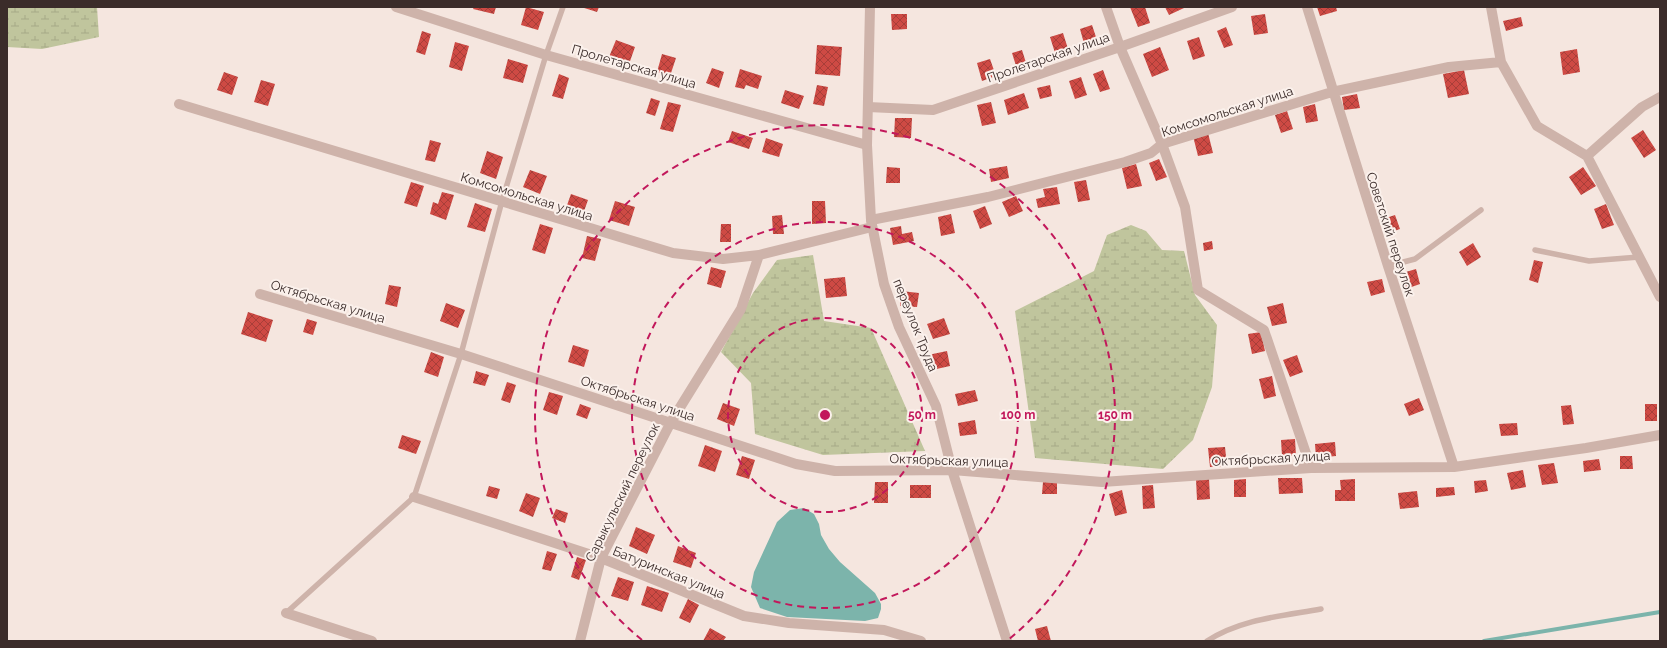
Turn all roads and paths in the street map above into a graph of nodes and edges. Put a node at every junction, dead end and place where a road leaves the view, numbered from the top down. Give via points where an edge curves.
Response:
1 (396, 7) edge
2 (563, 7) edge
3 (870, 7) edge
4 (1106, 7) edge
5 (1232, 7) edge
6 (1307, 7) edge
7 (1491, 7) edge
8 (1120, 47) junction
9 (546, 55) junction
10 (1501, 62) junction
11 (1332, 92) junction
12 (1660, 97) edge
13 (179, 104) dead end
14 (868, 107) junction
15 (1162, 144) junction
16 (867, 145) junction
17 (1587, 156) junction
18 (502, 202) junction
19 (1481, 210) dead end
20 (872, 223) junction
21 (1535, 250) dead end
22 (759, 255) junction
23 (1639, 257) junction
24 (1388, 266) junction
25 (260, 294) dead end
26 (1660, 297) edge
27 (461, 354) junction
28 (671, 422) junction
29 (1660, 435) edge
30 (1454, 467) junction
31 (1311, 468) junction
32 (952, 470) junction
33 (414, 497) junction
34 (601, 558) junction
35 (1321, 609) dead end
36 (286, 613) joint
37 (372, 641) edge
38 (580, 641) edge
39 (921, 641) edge
40 (1007, 641) edge
41 (1207, 641) edge

1 - 9 street, Пролетарская улица
2 - 9 lane
3 - 14 street, переулок Труда
4 - 8 street
5 - 8 street, Пролетарская улица
6 - 11 street, Советский переулок
7 - 10 street
8 - 14 street, Пролетарская улица via 933,110
8 - 15 street
9 - 16 street, Пролетарская улица
9 - 18 lane
10 - 11 street, Комсомольская улица via 1449,67
10 - 17 street via 1537,126
11 - 15 street, Комсомольская улица
11 - 24 street, Советский переулок
12 - 17 street via 1642,107
13 - 18 street, Комсомольская улица
14 - 16 street, переулок Труда
15 - 20 street, Комсомольская улица via 1152,153 1117,164
15 - 31 street via 1185,207 1198,290 1264,330
16 - 20 street, переулок Труда
17 - 23 street
18 - 22 street, Комсомольская улица via 673,253 723,259
18 - 27 lane
19 - 24 lane via 1415,259
20 - 22 street, Комсомольская улица
20 - 32 street, переулок Труда via 884,284 900,327 936,406
21 - 23 lane via 1589,261
22 - 28 street, Сарыкульский переулок via 741,309
23 - 26 street
24 - 30 street, Советский переулок
25 - 27 street, Октябрьская улица
27 - 28 street, Октябрьская улица
27 - 33 lane
28 - 32 street, Октябрьская улица via 796,464 835,471
28 - 34 street, Сарыкульский переулок
29 - 30 street, Октябрьская улица
30 - 31 street, Октябрьская улица
31 - 32 street, Октябрьская улица via 1102,482
32 - 40 street, переулок Труда
33 - 34 street, Батуринская улица
33 - 36 lane
34 - 38 street, Сарыкульский переулок
34 - 39 street, Батуринская улица via 744,616 789,624 884,630
35 - 41 lane via 1255,620 1222,631
36 - 37 street

